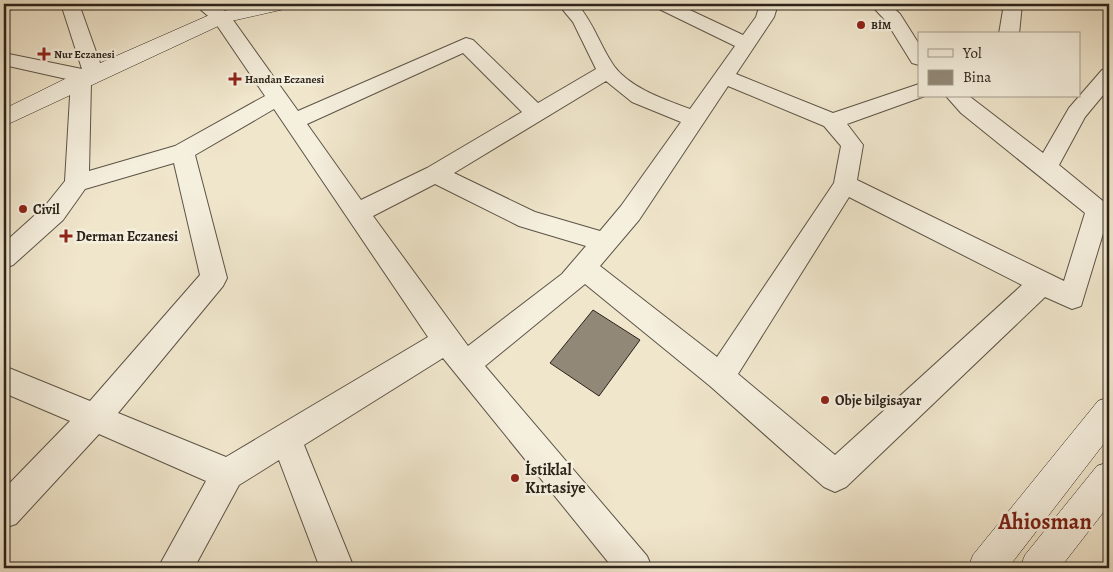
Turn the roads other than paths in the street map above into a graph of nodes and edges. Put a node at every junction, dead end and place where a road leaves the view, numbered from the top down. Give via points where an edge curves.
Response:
1 (11, 4) edge
2 (70, 4) edge
3 (282, 4) edge
4 (567, 4) edge
5 (663, 4) edge
6 (769, 4) edge
7 (878, 4) edge
8 (1013, 4) edge
9 (4, 6) edge
10 (212, 10) edge
11 (1009, 32) edge
12 (913, 39) edge
13 (746, 44) junction
14 (918, 56) edge
15 (4, 59) edge
16 (607, 70) junction
17 (1109, 75) edge
18 (724, 76) junction
19 (87, 77) junction
20 (918, 91) edge
21 (276, 98) junction
22 (958, 98) edge
23 (536, 114) junction
24 (4, 118) edge
25 (694, 119) junction
26 (832, 121) junction
27 (293, 122) junction
28 (184, 152) junction
29 (1046, 167) junction
30 (435, 174) junction
31 (77, 183) junction
32 (845, 184) junction
33 (357, 214) junction
34 (1104, 214) edge
35 (605, 242) junction
36 (4, 258) edge
37 (583, 268) junction
38 (1042, 283) junction
39 (446, 341) junction
40 (465, 364) junction
41 (720, 377) junction
42 (4, 379) edge
43 (1109, 412) edge
44 (95, 417) junction
45 (286, 439) junction
46 (228, 474) junction
47 (1109, 478) edge
48 (4, 512) edge
49 (175, 568) edge
50 (337, 568) edge
51 (635, 568) edge
52 (986, 568) edge
53 (1038, 568) edge

1 - 9 street
2 - 19 street
3 - 10 street
4 - 16 street via 581,20
5 - 13 street
6 - 13 street via 765,17
7 - 12 street
8 - 11 street
10 - 19 street
10 - 21 street
12 - 14 street
13 - 18 street
15 - 19 street
16 - 23 street
16 - 25 street via 639,97
17 - 29 street via 1077,113
18 - 25 street
18 - 26 street
19 - 24 street
19 - 31 street
20 - 26 street
21 - 27 street
21 - 28 street
22 - 29 street
23 - 27 street via 466,44
23 - 30 street
25 - 35 street via 630,213
26 - 32 street via 852,145
27 - 33 street
28 - 31 street
28 - 44 street via 214,278
29 - 34 street
30 - 33 street
30 - 35 street via 528,219
31 - 36 street via 54,213
32 - 38 street
32 - 41 street
33 - 39 street
34 - 38 street via 1072,298
35 - 37 street
37 - 40 street via 572,282
37 - 41 street
38 - 41 street via 835,476
39 - 40 street
39 - 45 street
40 - 51 street
42 - 44 street
43 - 52 street
44 - 46 street
44 - 48 street
45 - 46 street
45 - 50 street
46 - 49 street
47 - 53 street

